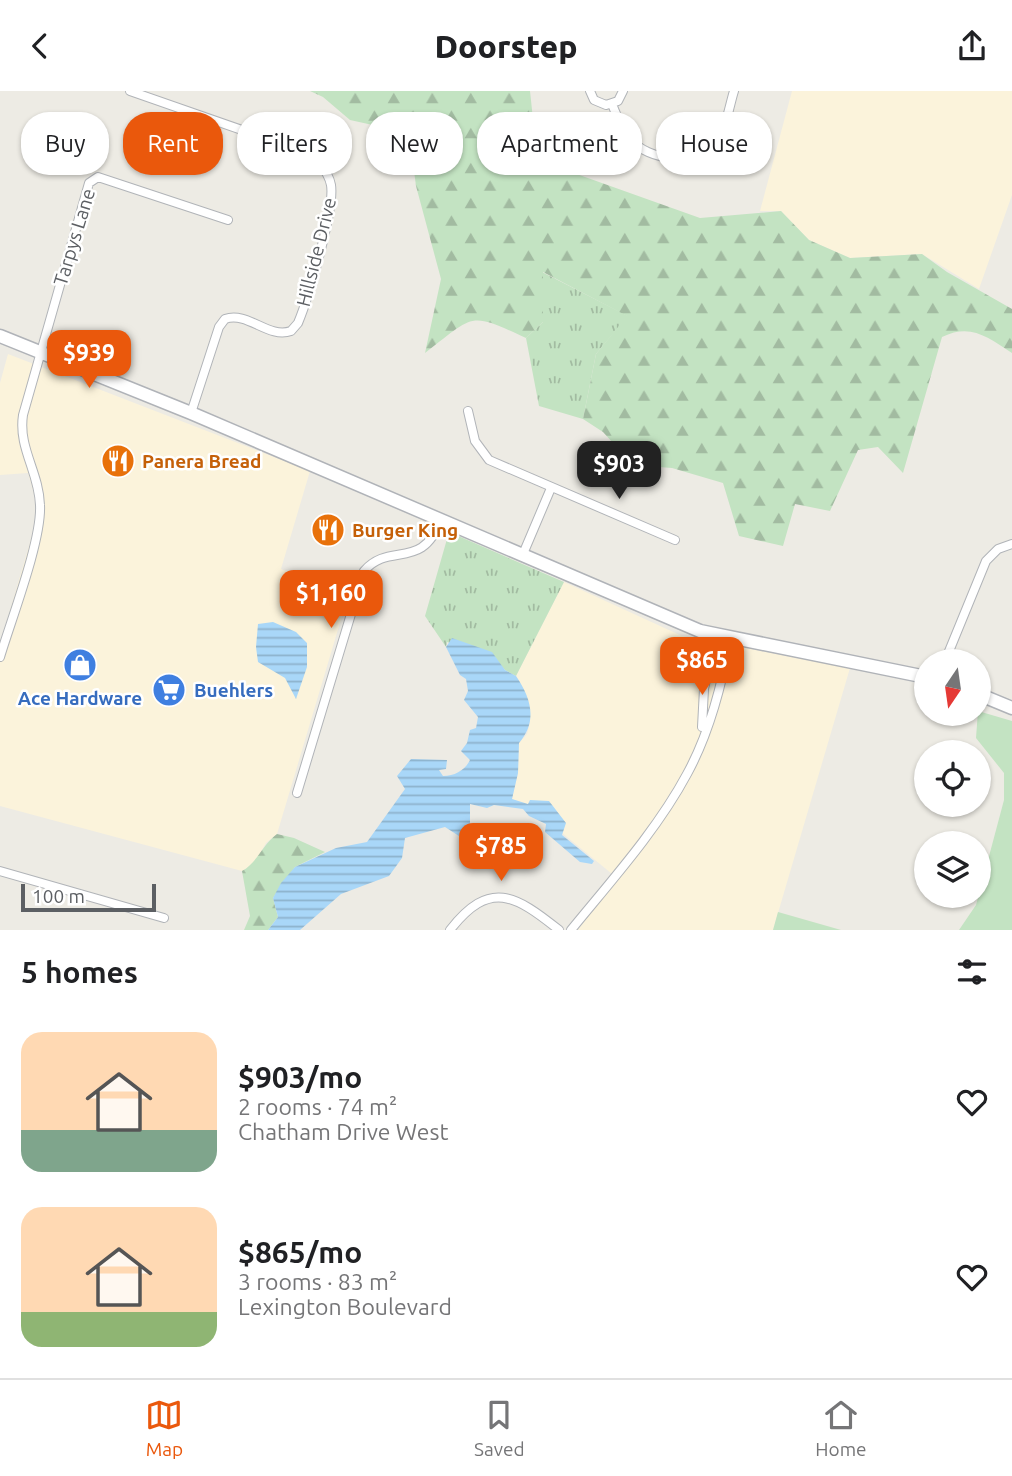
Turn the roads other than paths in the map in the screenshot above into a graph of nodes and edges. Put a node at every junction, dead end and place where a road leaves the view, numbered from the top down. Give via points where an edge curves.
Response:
1 (130, 91) edge
2 (590, 91) edge
3 (623, 91) edge
4 (734, 91) edge
5 (612, 104) junction
6 (228, 220) dead end
7 (0, 337) edge
8 (40, 353) junction
9 (468, 411) dead end
10 (191, 413) junction
11 (551, 488) junction
12 (441, 519) junction
13 (675, 540) dead end
14 (1012, 544) edge
15 (523, 554) junction
16 (716, 634) junction
17 (731, 636) junction
18 (950, 649) edge
19 (0, 657) edge
20 (914, 674) edge
21 (991, 699) edge
22 (1012, 708) edge
23 (702, 736) junction
24 (297, 793) dead end
25 (0, 871) edge
26 (164, 918) dead end
27 (450, 930) edge
28 (559, 930) edge
29 (571, 930) edge

1 - 10 street, Hillside Drive via 305,152 324,170 331,188 327,220 298,323 291,331 280,333 240,318 225,319
2 - 5 street via 600,104
3 - 5 street
4 - 5 street via 716,142 684,157 642,150 626,134
6 - 8 street, Tarpys Lane via 92,178
7 - 8 main road
8 - 10 main road
8 - 19 street via 21,425 40,518
9 - 11 street via 483,454
10 - 12 main road
11 - 13 street
11 - 15 street
12 - 15 main road
12 - 24 street via 435,536 424,547 375,562 364,571
14 - 18 street via 986,561
15 - 16 main road via 685,625
16 - 17 main road
16 - 23 street via 704,689
17 - 20 main road
17 - 23 street via 720,693
21 - 22 main road
23 - 29 street via 678,790
25 - 26 street
27 - 28 street via 476,903 498,897 523,903

